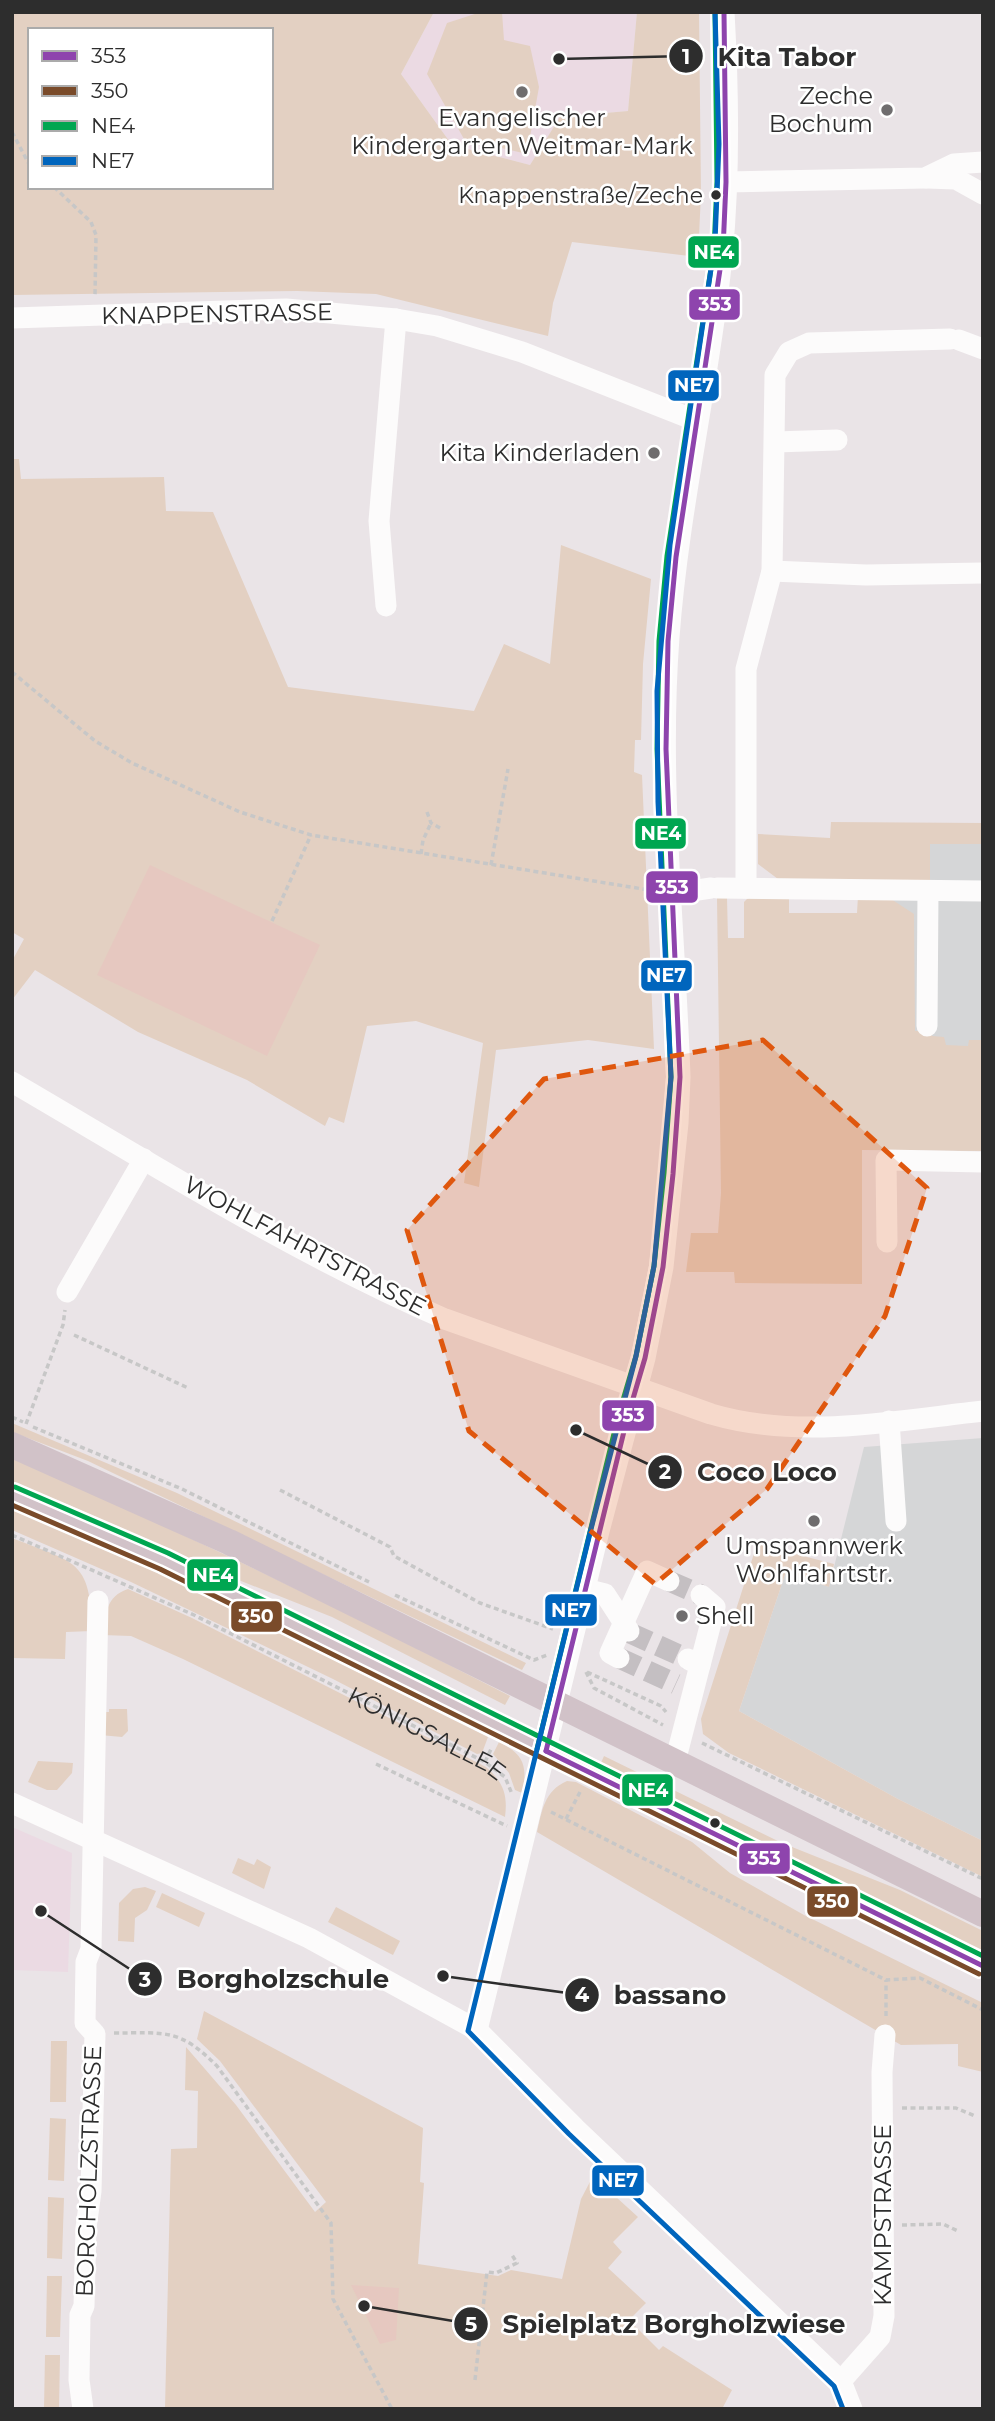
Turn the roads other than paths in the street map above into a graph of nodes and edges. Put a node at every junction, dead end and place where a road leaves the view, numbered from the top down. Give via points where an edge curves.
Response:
1 (724, 12) edge
2 (983, 162) edge
3 (925, 178) junction
4 (726, 182) junction
5 (983, 194) edge
6 (12, 318) edge
7 (397, 319) junction
8 (983, 349) edge
9 (697, 421) junction
10 (837, 440) dead end
11 (775, 442) junction
12 (772, 571) junction
13 (983, 573) edge
14 (386, 606) dead end
15 (746, 888) junction
16 (928, 891) junction
17 (983, 891) edge
18 (671, 894) junction
19 (927, 1026) dead end
20 (12, 1082) edge
21 (144, 1159) junction
22 (983, 1162) edge
23 (887, 1242) dead end
24 (67, 1292) road end
25 (637, 1387) junction
26 (983, 1411) edge
27 (889, 1420) junction
28 (19, 1434) edge
29 (12, 1495) edge
30 (897, 1521) dead end
31 (669, 1581) tunnel mouth
32 (585, 1589) junction
33 (701, 1595) dead end
34 (98, 1601) dead end
35 (627, 1628) junction
36 (619, 1658) dead end
37 (557, 1704) junction
38 (546, 1751) junction
39 (675, 1762) junction
40 (12, 1803) edge
41 (95, 1840) junction
42 (983, 1914) edge
43 (983, 1966) edge
44 (477, 2030) junction
45 (885, 2035) road end
46 (841, 2381) junction
47 (83, 2409) edge
48 (852, 2409) edge

1 - 4 street
2 - 3 street via 954,164
3 - 4 street
3 - 5 street via 956,179
4 - 9 street via 720,280
6 - 7 street, KNAPPENSTRASSE via 286,309
7 - 9 street, KNAPPENSTRASSE via 522,352
7 - 14 street via 379,521
8 - 11 street via 954,340 809,343 789,352 775,375
9 - 18 street via 668,640
10 - 11 street
11 - 12 street
12 - 13 street
12 - 15 street via 746,669
15 - 16 street
15 - 18 street
16 - 17 street
16 - 19 street
18 - 25 street via 678,1122 663,1267
20 - 21 street, WOHLFAHRTSTRASSE
21 - 24 street
21 - 25 street, WOHLFAHRTSTRASSE via 282,1239 403,1300
22 - 23 street via 886,1160
25 - 27 street, WOHLFAHRTSTRASSE via 748,1425 808,1428
25 - 32 street
26 - 27 street, WOHLFAHRTSTRASSE
27 - 30 street
28 - 37 main road
29 - 38 main road, KÖNIGSALLEE via 164,1561
31 - 35 street via 648,1571
32 - 35 street via 605,1594
32 - 37 street
33 - 39 street via 715,1606 685,1688
34 - 41 street, BORGHOLZSTRASSE
35 - 36 street via 610,1653
37 - 38 street
37 - 39 main road
38 - 43 main road, KÖNIGSALLEE
38 - 44 street
39 - 42 main road
40 - 41 street
41 - 44 street via 309,1938
41 - 47 street, BORGHOLZSTRASSE via 85,2023 95,2034 91,2191 80,2315
44 - 46 street
45 - 46 street, KAMPSTRASSE via 884,2316 880,2337
46 - 48 street

